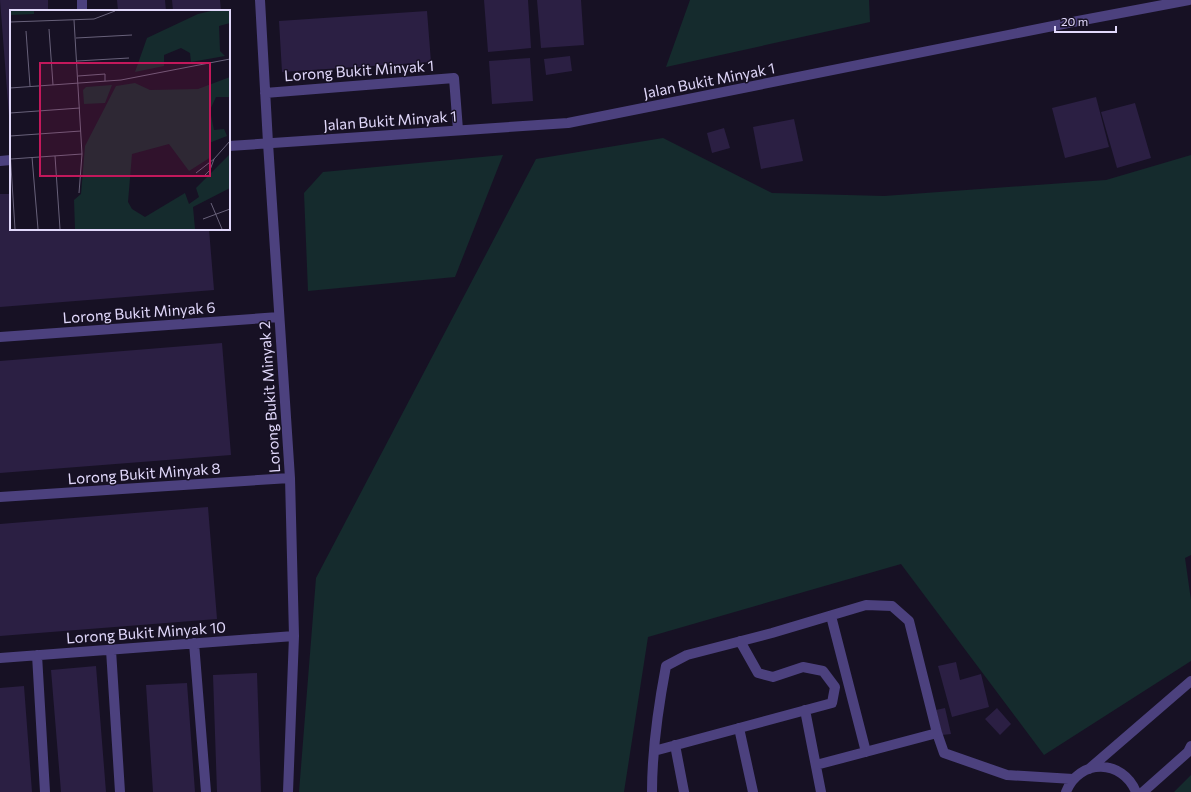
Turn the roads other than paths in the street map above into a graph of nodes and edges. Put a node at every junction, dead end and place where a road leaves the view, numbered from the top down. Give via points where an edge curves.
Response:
1 (260, 0) edge
2 (1189, 0) edge
3 (265, 93) junction
4 (458, 130) junction
5 (268, 143) junction
6 (230, 146) edge
7 (10, 160) edge
8 (0, 161) edge
9 (279, 317) junction
10 (0, 337) edge
11 (290, 478) junction
12 (0, 497) edge
13 (831, 616) junction
14 (294, 636) junction
15 (740, 641) junction
16 (194, 644) junction
17 (110, 650) junction
18 (37, 655) junction
19 (0, 658) edge
20 (1191, 681) edge
21 (805, 710) junction
22 (739, 728) junction
23 (937, 733) junction
24 (675, 745) junction
25 (1191, 746) edge
26 (654, 751) junction
27 (866, 752) junction
28 (816, 765) junction
29 (1089, 769) junction
30 (1073, 780) junction
31 (45, 792) edge
32 (120, 792) edge
33 (206, 792) edge
34 (288, 792) edge
35 (652, 792) edge
36 (684, 792) edge
37 (753, 792) edge
38 (821, 792) edge
39 (1066, 792) edge
40 (1136, 792) edge
41 (1143, 792) edge

1 - 3 street, Lorong Bukit Minyak 2
2 - 4 street, Jalan Bukit Minyak 1 via 568,123
3 - 4 street, Lorong Bukit Minyak 1 via 454,78
3 - 5 street, Lorong Bukit Minyak 2
4 - 5 street, Jalan Bukit Minyak 1
5 - 6 street, Jalan Bukit Minyak 1
5 - 9 street, Lorong Bukit Minyak 2
7 - 8 street
9 - 10 street, Lorong Bukit Minyak 6
9 - 11 street, Lorong Bukit Minyak 2
11 - 12 street, Lorong Bukit Minyak 8
11 - 14 street, Lorong Bukit Minyak 2
13 - 15 street
13 - 23 street via 866,605 892,606 909,621
13 - 27 street
14 - 16 street, Lorong Bukit Minyak 10
14 - 34 street, Lorong Bukit Minyak 2
15 - 21 street via 758,673 773,678 803,667 823,671 835,687 832,703
15 - 26 street via 688,655 666,666 658,706
16 - 17 street, Lorong Bukit Minyak 10
16 - 33 street
17 - 18 street, Lorong Bukit Minyak 10
17 - 32 street
18 - 19 street, Lorong Bukit Minyak 10
18 - 31 street
20 - 29 street
21 - 22 street
21 - 28 street
22 - 24 street
22 - 37 street
23 - 27 street
23 - 30 street via 944,753 1007,775
24 - 26 street
24 - 36 street
25 - 41 street via 1188,752
26 - 35 street
27 - 28 street
28 - 38 street
29 - 30 street
29 - 40 street via 1102,766 1114,769 1125,775
30 - 39 street

